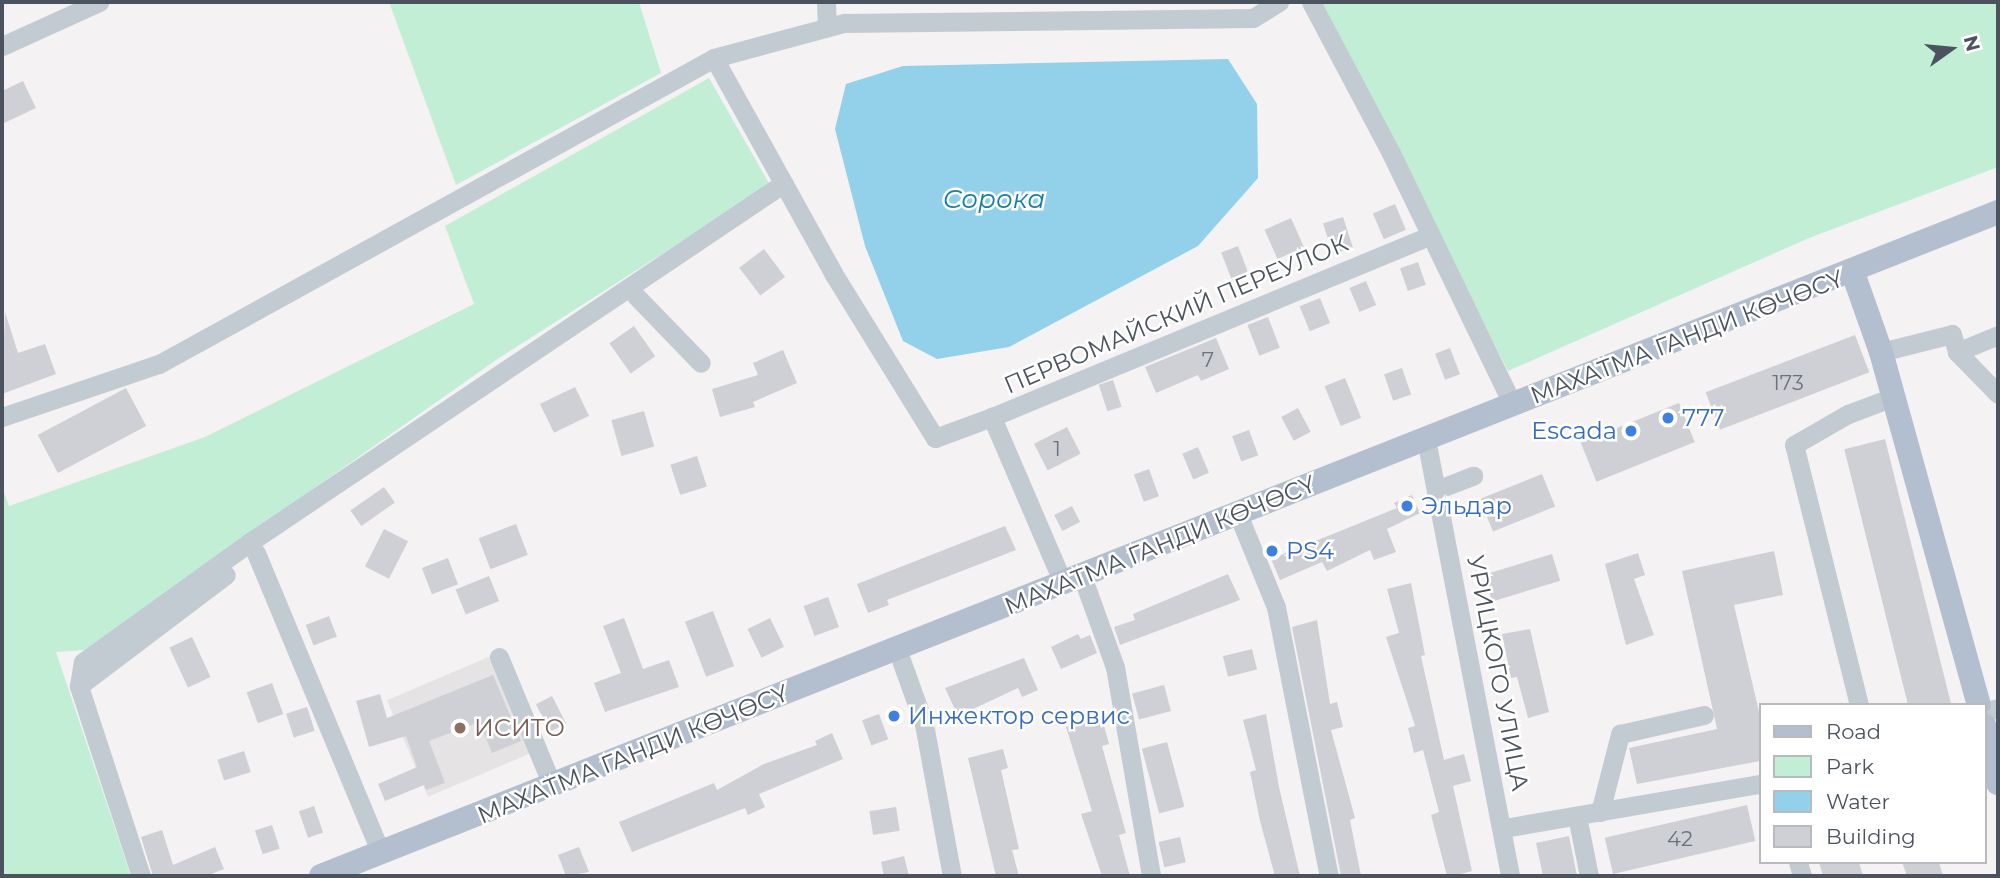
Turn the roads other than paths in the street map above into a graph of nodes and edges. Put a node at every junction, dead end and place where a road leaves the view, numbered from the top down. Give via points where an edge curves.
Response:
1 (99, 2) edge
2 (825, 2) edge
3 (1279, 2) edge
4 (1311, 2) edge
5 (827, 25) junction
6 (2, 46) edge
7 (714, 58) junction
8 (787, 189) junction
9 (1998, 212) edge
10 (1431, 235) junction
11 (1853, 273) junction
12 (636, 296) junction
13 (1998, 335) edge
14 (1881, 352) junction
15 (1957, 352) junction
16 (701, 363) dead end
17 (1998, 394) edge
18 (1893, 397) junction
19 (1513, 405) junction
20 (2, 416) edge
21 (992, 417) junction
22 (1426, 439) junction
23 (1473, 476) dead end
24 (1436, 490) junction
25 (1238, 514) junction
26 (256, 553) junction
27 (1072, 579) junction
28 (897, 649) junction
29 (499, 657) dead end
30 (79, 686) junction
31 (1858, 703) edge
32 (1978, 703) edge
33 (1704, 715) dead end
34 (1986, 733) edge
35 (1998, 783) edge
36 (552, 785) junction
37 (1758, 785) edge
38 (1600, 812) junction
39 (1577, 816) junction
40 (1504, 828) junction
41 (381, 853) junction
42 (141, 876) edge
43 (321, 876) edge
44 (952, 876) edge
45 (1151, 876) edge
46 (1329, 876) edge
47 (1510, 876) edge
48 (1589, 876) edge

1 - 6 street
2 - 5 street
3 - 5 street via 1253,18
4 - 10 street
5 - 7 street
7 - 8 street
7 - 20 street via 159,364
8 - 12 street
8 - 21 street via 935,438
8 - 30 street via 250,542 83,662
9 - 11 main road, МАХАТМА ГАНДИ КӨЧӨСҮ
10 - 19 street
10 - 21 street, ПЕРВОМАЙСКИЙ ПЕРЕУЛОК
11 - 14 main road
11 - 19 main road, МАХАТМА ГАНДИ КӨЧӨСҮ
12 - 16 street
12 - 26 street
13 - 15 street
14 - 15 street via 1952,334
14 - 18 main road
15 - 17 street
18 - 31 street via 1848,414 1794,445
18 - 32 main road
19 - 22 main road, МАХАТМА ГАНДИ КӨЧӨСҮ
21 - 27 street, ПЕРВОМАЙСКИЙ ПЕРЕУЛОК
22 - 24 street, УРИЦКОГО УЛИЦА
22 - 25 main road, МАХАТМА ГАНДИ КӨЧӨСҮ
23 - 24 street
24 - 40 street, УРИЦКОГО УЛИЦА
25 - 27 main road, МАХАТМА ГАНДИ КӨЧӨСҮ
25 - 46 street via 1276,607
26 - 30 street
26 - 41 street
27 - 28 main road, МАХАТМА ГАНДИ КӨЧӨСҮ
27 - 45 street, ПЕРВОМАЙСКИЙ ПЕРЕУЛОК via 1115,667
28 - 36 main road, МАХАТМА ГАНДИ КӨЧӨСҮ
28 - 44 street via 924,724
29 - 36 street
30 - 42 street
33 - 38 street via 1620,734
34 - 35 main road
36 - 41 main road, МАХАТМА ГАНДИ КӨЧӨСҮ
37 - 38 street
38 - 39 street
39 - 40 street
39 - 48 street
40 - 47 street, УРИЦКОГО УЛИЦА
41 - 43 main road, МАХАТМА ГАНДИ КӨЧӨСҮ

